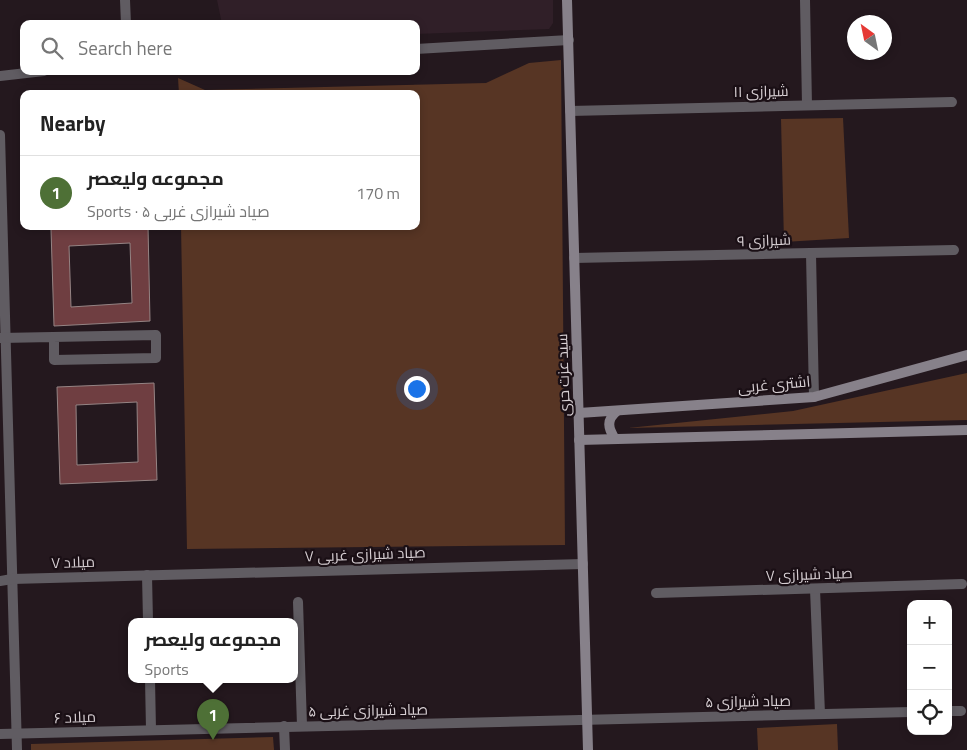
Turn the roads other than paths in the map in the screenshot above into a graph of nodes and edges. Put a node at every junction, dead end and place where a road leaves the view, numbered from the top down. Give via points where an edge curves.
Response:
1 (125, 0) edge
2 (567, 0) edge
3 (805, 0) edge
4 (126, 20) edge
5 (568, 40) junction
6 (420, 49) edge
7 (20, 74) edge
8 (0, 76) edge
9 (952, 102) dead end
10 (807, 105) junction
11 (570, 111) junction
12 (0, 135) edge
13 (954, 250) dead end
14 (811, 254) junction
15 (574, 258) junction
16 (54, 337) junction
17 (3, 338) edge
18 (967, 355) edge
19 (814, 397) junction
20 (617, 411) junction
21 (579, 413) junction
22 (967, 430) edge
23 (615, 439) junction
24 (580, 440) junction
25 (583, 564) junction
26 (147, 575) junction
27 (12, 579) junction
28 (0, 581) edge
29 (962, 584) dead end
30 (815, 589) junction
31 (656, 593) dead end
32 (298, 602) dead end
33 (148, 618) edge
34 (150, 683) edge
35 (952, 711) edge
36 (961, 711) dead end
37 (907, 712) edge
38 (820, 714) junction
39 (586, 720) junction
40 (284, 726) junction
41 (302, 726) junction
42 (151, 730) junction
43 (0, 734) edge
44 (16, 734) junction
45 (17, 750) edge
46 (285, 750) edge
47 (588, 750) edge

1 - 4 street
2 - 5 street, سید عزت حری
3 - 10 street
5 - 6 street
5 - 11 street, سید عزت حری
7 - 8 street
9 - 10 street, شیرازی ۱۱
10 - 11 street, شیرازی ۱۱
11 - 15 street, سید عزت حری
12 - 17 street
13 - 14 street, شیرازی ۹
14 - 15 street, شیرازی ۹
14 - 19 street
15 - 21 street, سید عزت حری
16 - 16 street via 156,335 156,358 54,360
16 - 17 street
17 - 27 street
18 - 19 street, اشتری غربی
19 - 20 street, اشتری غربی
20 - 21 street, اشتری غربی
20 - 23 street via 610,416 608,424
21 - 24 street, سید عزت حری
22 - 23 street
23 - 24 street
24 - 25 street, سید عزت حری
25 - 26 street, صیاد شیرازی غربی ۷
25 - 39 street, سید عزت حری
26 - 27 street, میلاد ۷
26 - 33 street
27 - 28 street, میلاد ۷
27 - 44 street
29 - 30 street, صیاد شیرازی ۷
30 - 31 street, صیاد شیرازی ۷
30 - 38 street
32 - 41 street
34 - 42 street
35 - 36 street
37 - 38 street, صیاد شیرازی ۵
38 - 39 street, صیاد شیرازی ۵
39 - 41 street, صیاد شیرازی غربی ۵
39 - 47 street, سید عزت حری
40 - 41 street, صیاد شیرازی غربی ۵
40 - 42 street, صیاد شیرازی غربی ۵
40 - 46 street
42 - 44 street, میلاد ۶
43 - 44 street, میلاد ۶
44 - 45 street

